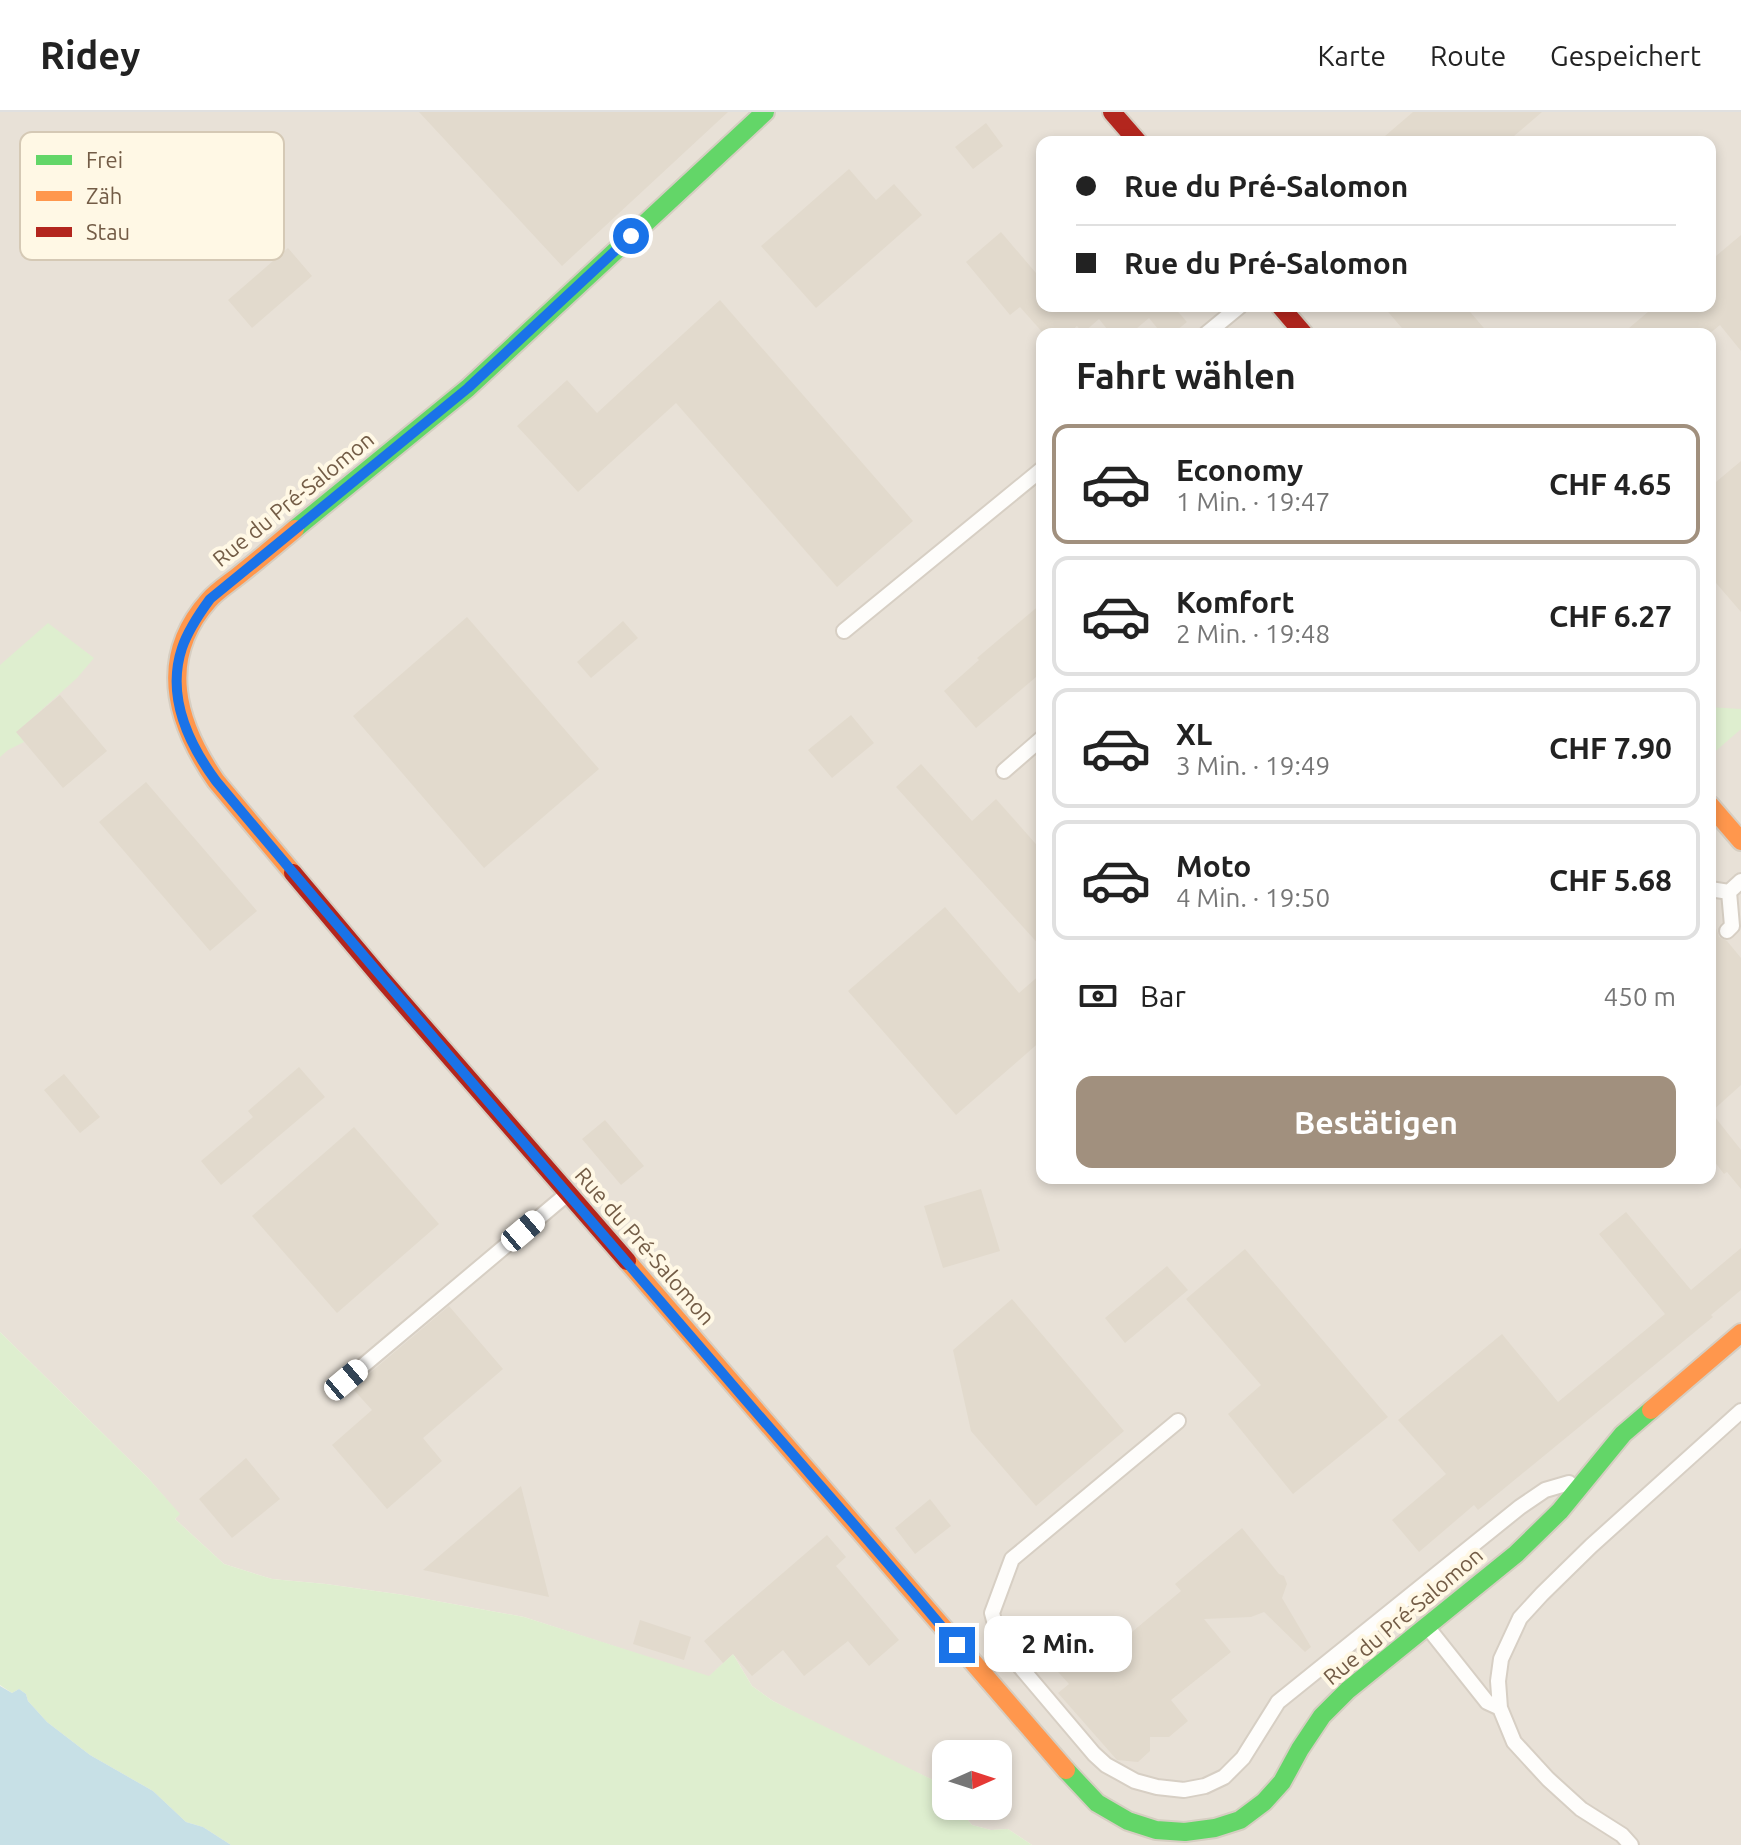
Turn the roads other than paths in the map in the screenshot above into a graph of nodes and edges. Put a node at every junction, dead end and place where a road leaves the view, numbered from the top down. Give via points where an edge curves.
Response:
1 (765, 112) edge
2 (1112, 112) edge
3 (1133, 136) edge
4 (1233, 312) edge
5 (1285, 312) edge
6 (1213, 328) edge
7 (1299, 328) edge
8 (1036, 474) edge
9 (844, 631) dead end
10 (1036, 743) edge
11 (1004, 771) dead end
12 (1716, 812) edge
13 (1741, 841) edge
14 (1741, 881) edge
15 (1716, 890) edge
16 (1729, 892) junction
17 (1727, 931) dead end
18 (567, 1193) junction
19 (1741, 1333) edge
20 (346, 1380) dead end
21 (1741, 1411) edge
22 (1178, 1421) dead end
23 (1585, 1478) junction
24 (1428, 1627) junction
25 (1500, 1708) junction
26 (1631, 1845) edge

1 - 18 street, Rue du Pré-Salomon via 468,388 210,599 182,646 178,664 182,721 199,758
2 - 3 street
4 - 6 lane
5 - 7 street
8 - 9 lane
10 - 11 lane
12 - 13 street
14 - 16 lane
15 - 16 lane
16 - 17 lane via 1732,926
18 - 20 lane
18 - 24 street, Rue du Pré-Salomon via 1056,1759 1097,1803 1128,1821 1185,1832 1240,1820 1282,1782 1322,1716
19 - 23 street, Rue du Pré-Salomon via 1623,1434
21 - 25 lane via 1591,1546 1520,1618 1501,1659
22 - 23 lane via 1012,1559 992,1613 1000,1643 1094,1754 1135,1781 1157,1787 1184,1790 1224,1777 1243,1758 1278,1702 1520,1507 1545,1490
23 - 24 street, Rue du Pré-Salomon via 1516,1554
24 - 25 lane via 1487,1702
25 - 26 lane via 1514,1742 1548,1779

